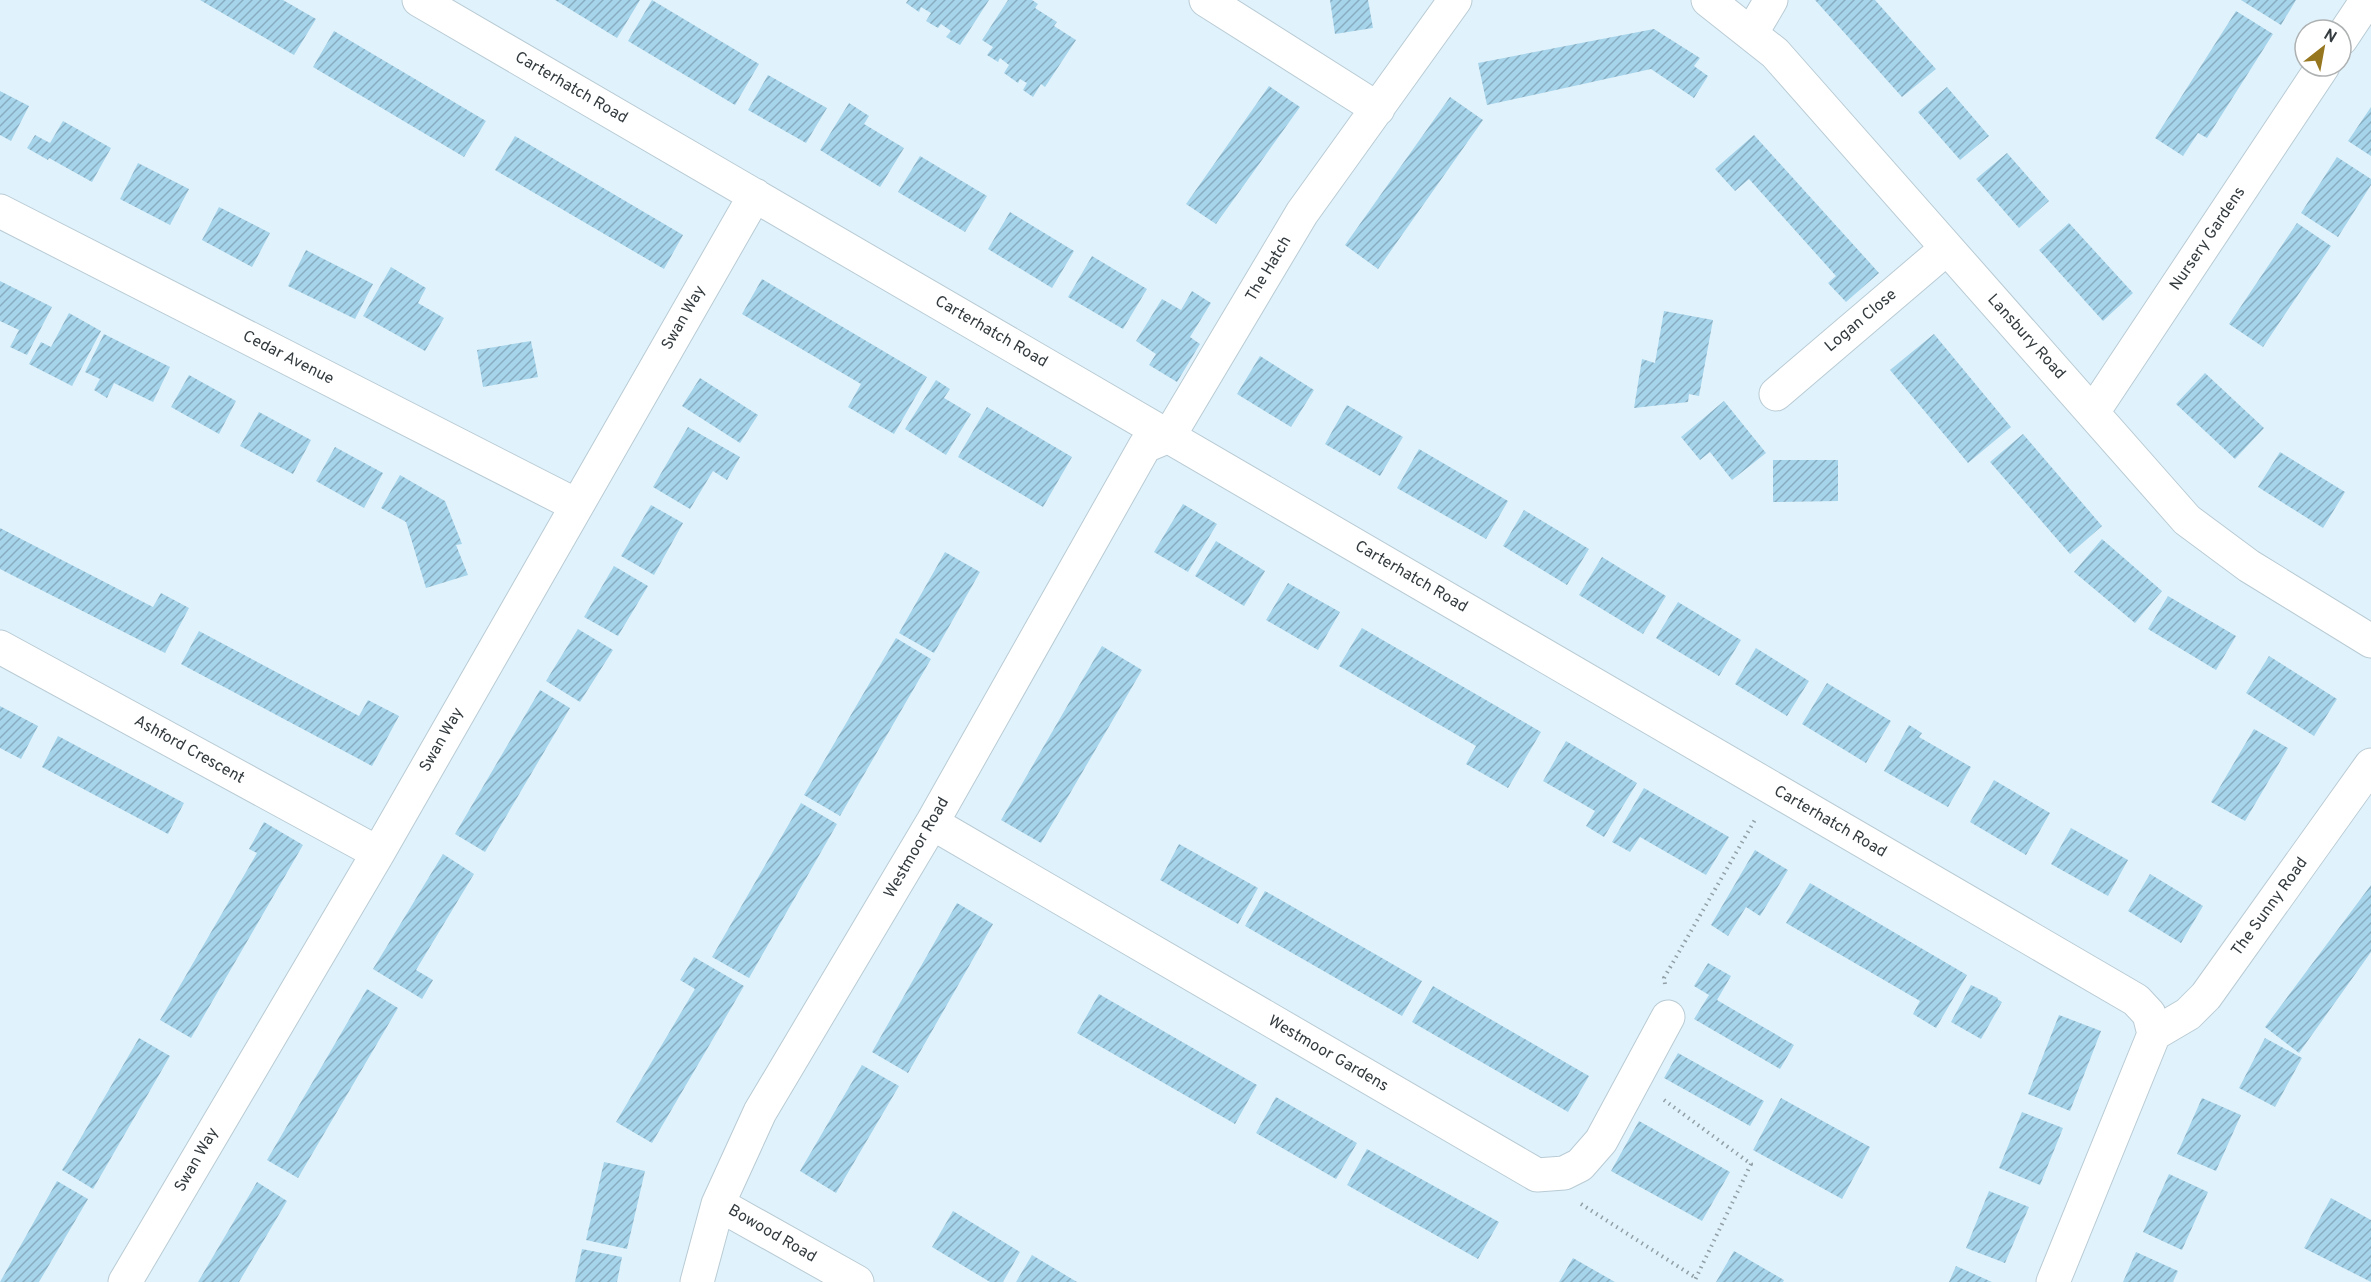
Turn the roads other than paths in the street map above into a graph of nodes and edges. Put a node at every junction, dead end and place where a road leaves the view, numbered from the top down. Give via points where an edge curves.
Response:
1 (419, 0) edge
2 (1206, 0) edge
3 (1455, 0) edge
4 (1708, 0) edge
5 (1771, 0) edge
6 (2367, 0) edge
7 (2353, 21) edge
8 (1751, 34) junction
9 (2315, 78) edge
10 (1378, 109) junction
11 (755, 195) junction
12 (0, 211) edge
13 (1946, 249) junction
14 (1776, 394) dead end
15 (2093, 412) junction
16 (1169, 436) junction
17 (576, 505) junction
18 (2371, 641) edge
19 (0, 647) edge
20 (2371, 765) edge
21 (932, 823) junction
22 (378, 852) junction
23 (1668, 1017) road end
24 (2154, 1034) junction
25 (718, 1204) junction
26 (125, 1282) edge
27 (697, 1282) edge
28 (857, 1282) edge
29 (2053, 1282) edge

1 - 11 street, Carterhatch Road
2 - 10 street
3 - 10 street, The Hatch
4 - 8 street, Lansbury Road
5 - 8 street
6 - 7 street
8 - 13 street, Lansbury Road via 1775,53
9 - 15 street, Nursery Gardens
10 - 16 street, The Hatch via 1302,213
11 - 16 street, Carterhatch Road
11 - 17 street, Swan Way
12 - 17 street, Cedar Avenue
13 - 14 street, Logan Close
13 - 15 street, Lansbury Road
15 - 18 street, Lansbury Road via 2187,520 2249,567
16 - 21 street, Westmoor Road via 1145,446
16 - 24 street, Carterhatch Road via 2136,1000 2149,1014
17 - 22 street, Swan Way
19 - 22 street, Ashford Crescent
20 - 24 street, The Sunny Road via 2206,996 2188,1014
21 - 23 street, Westmoor Gardens via 1537,1176 1564,1173 1580,1165 1601,1141
21 - 25 street, Westmoor Road via 760,1112
22 - 26 street, Swan Way
24 - 29 street
25 - 27 street, Westmoor Road
25 - 28 street, Bowood Road

